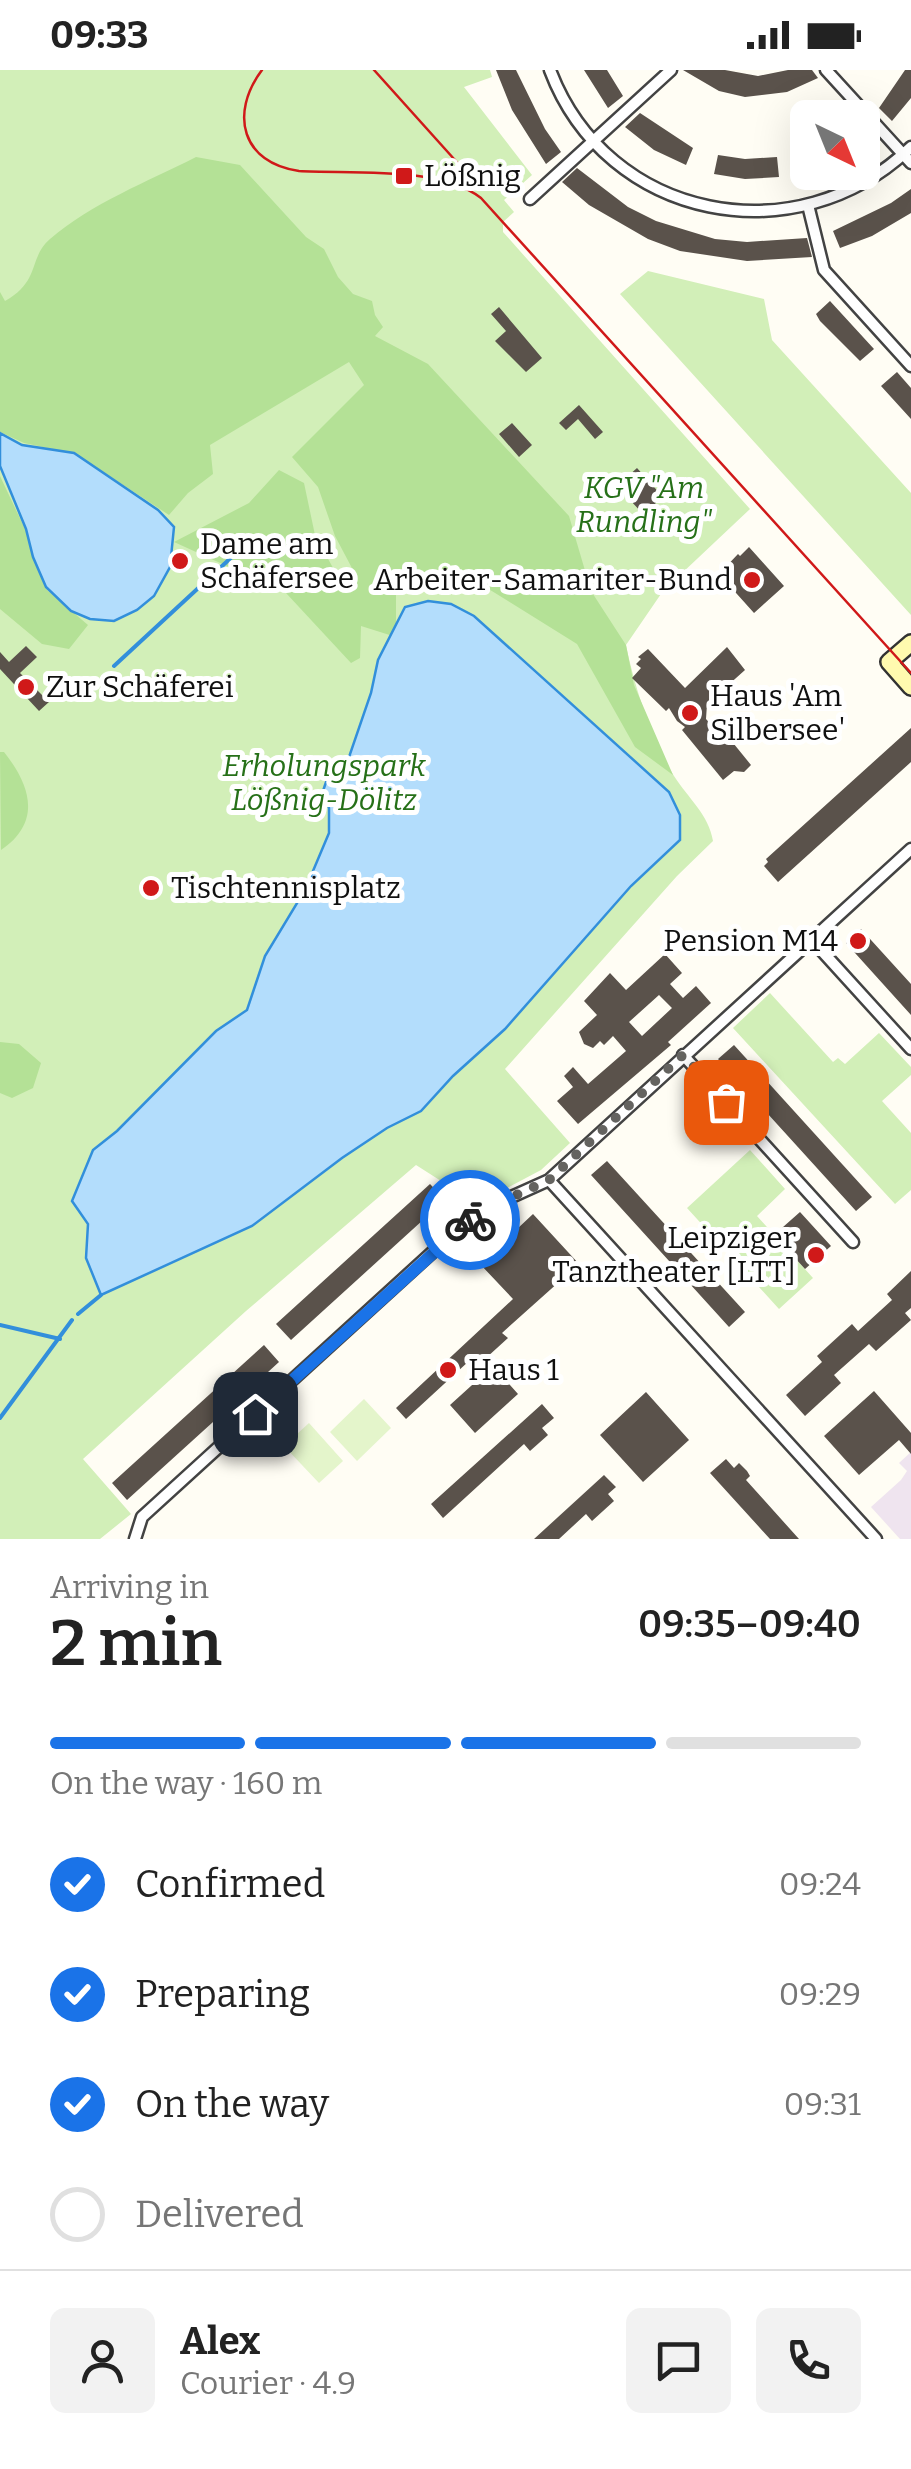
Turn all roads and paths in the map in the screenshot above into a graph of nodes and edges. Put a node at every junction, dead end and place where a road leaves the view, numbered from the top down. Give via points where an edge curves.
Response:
1 (550, 70) edge
2 (671, 70) edge
3 (826, 70) edge
4 (594, 142) junction
5 (908, 155) edge
6 (530, 199) dead end
7 (808, 206) junction
8 (911, 366) edge
9 (910, 645) edge
10 (911, 687) edge
11 (911, 849) edge
12 (812, 938) junction
13 (911, 1048) edge
14 (683, 1055) junction
15 (549, 1180) junction
16 (853, 1242) dead end
17 (135, 1539) edge
18 (876, 1539) edge

1 - 4 street
2 - 4 street
3 - 5 street
4 - 6 street
4 - 7 street via 643,182 706,206 748,212
5 - 7 street via 861,185
7 - 8 street via 824,270
9 - 10 main road via 888,662
11 - 12 street
12 - 13 street
12 - 14 street
14 - 15 street
14 - 16 street
15 - 17 street via 459,1228 142,1517
15 - 18 street

